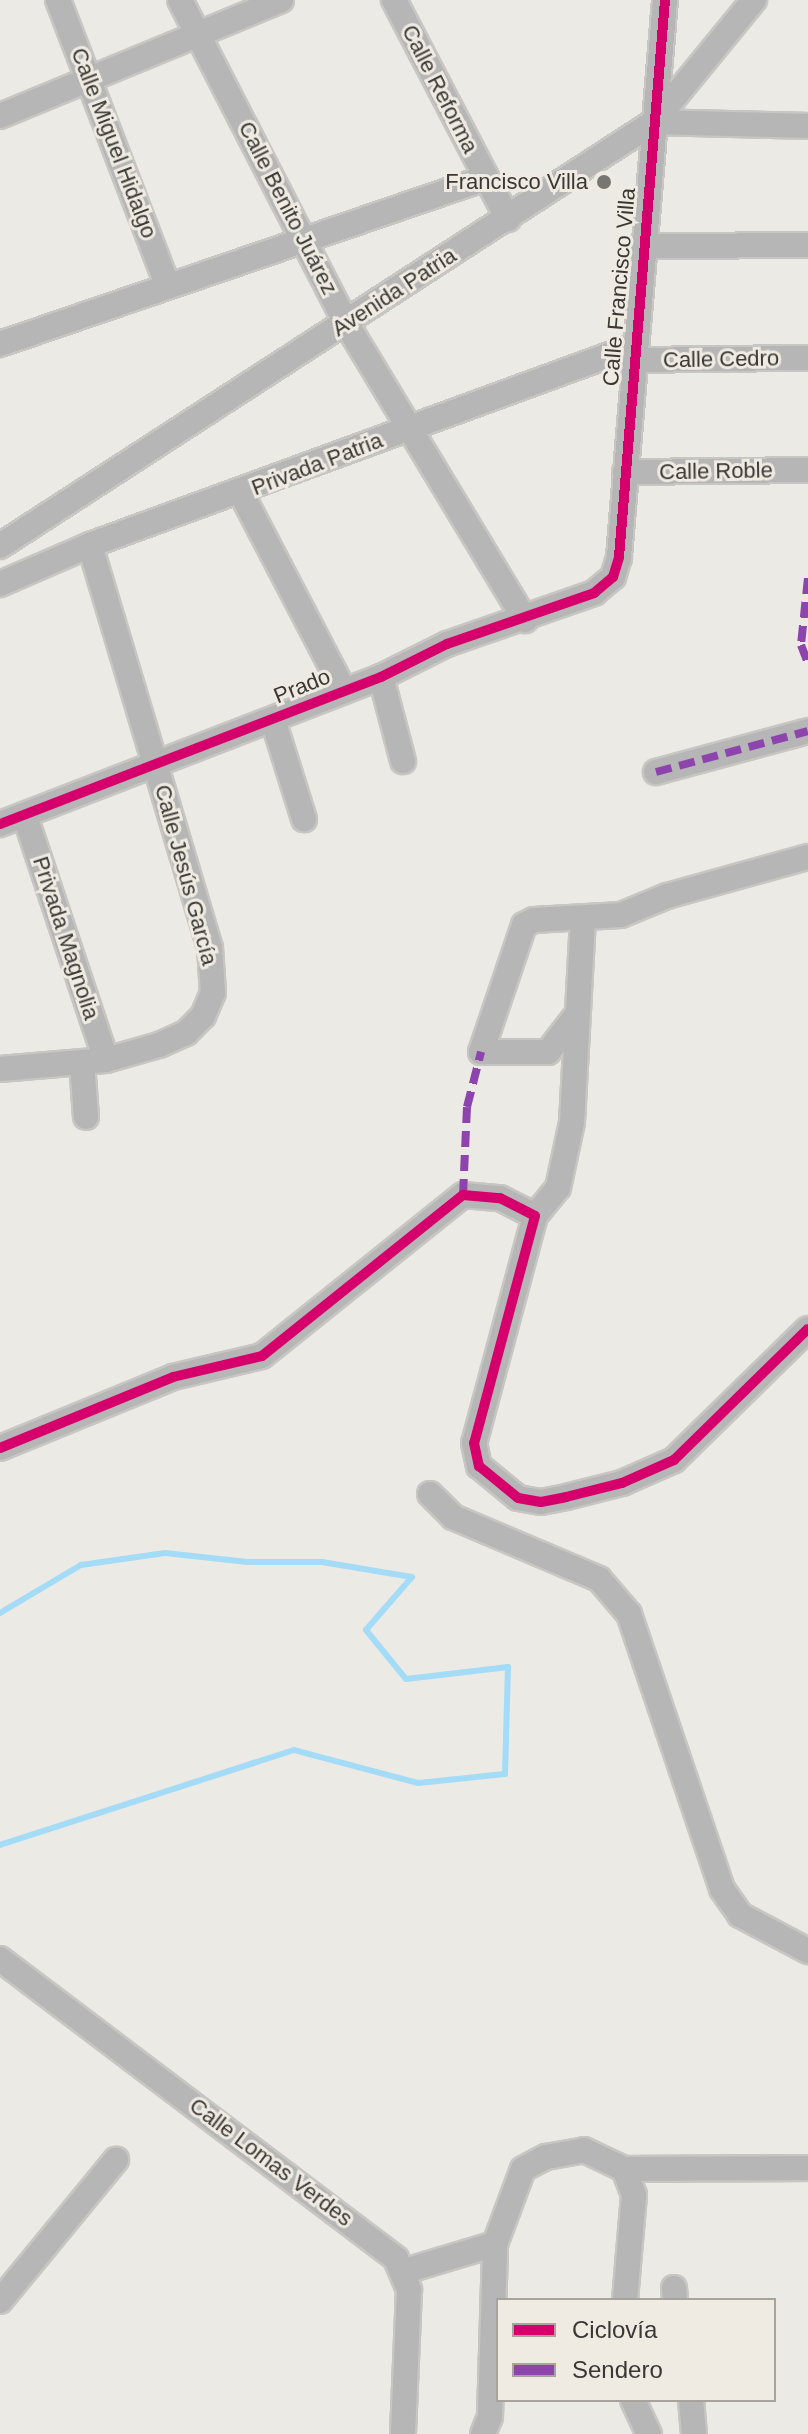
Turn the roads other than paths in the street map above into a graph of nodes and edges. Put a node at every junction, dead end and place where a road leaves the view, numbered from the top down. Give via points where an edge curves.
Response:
1 (58, 0) edge
2 (180, 0) edge
3 (281, 0) edge
4 (394, 0) edge
5 (665, 0) edge
6 (754, 0) edge
7 (199, 38) junction
8 (93, 81) junction
9 (0, 116) edge
10 (654, 122) junction
11 (808, 126) edge
12 (486, 178) junction
13 (508, 219) junction
14 (306, 239) junction
15 (808, 245) edge
16 (642, 246) junction
17 (168, 286) junction
18 (346, 323) junction
19 (0, 344) edge
20 (634, 353) junction
21 (808, 358) edge
22 (408, 430) junction
23 (808, 470) edge
24 (625, 472) junction
25 (241, 493) junction
26 (90, 545) junction
27 (0, 546) edge
28 (613, 577) joint
29 (0, 584) edge
30 (525, 620) junction
31 (381, 677) junction
32 (344, 691) junction
33 (273, 720) junction
34 (808, 731) edge
35 (403, 761) dead end
36 (155, 764) junction
37 (656, 772) dead end
38 (25, 816) junction
39 (304, 819) dead end
40 (0, 824) edge
41 (808, 857) edge
42 (583, 919) junction
43 (575, 1017) junction
44 (94, 1061) junction
45 (0, 1069) edge
46 (86, 1117) dead end
47 (535, 1216) junction
48 (808, 1329) edge
49 (0, 1448) edge
50 (430, 1494) dead end
51 (808, 1951) edge
52 (0, 1959) edge
53 (116, 2160) dead end
54 (808, 2168) edge
55 (624, 2169) junction
56 (495, 2244) junction
57 (405, 2271) junction
58 (625, 2298) edge
59 (0, 2301) edge
60 (634, 2402) edge
61 (691, 2402) edge
62 (403, 2434) edge
63 (483, 2434) edge
64 (649, 2434) edge
65 (694, 2434) edge

1 - 8 street, Calle Miguel Hidalgo
2 - 7 street, Calle Benito Juárez
3 - 7 street
4 - 12 street, Calle Reforma
5 - 10 street, Calle Francisco Villa
6 - 10 street, Avenida Patria
7 - 8 street
7 - 14 street, Calle Benito Juárez
8 - 9 street
8 - 17 street, Calle Miguel Hidalgo
10 - 11 street
10 - 13 street, Avenida Patria
10 - 16 street, Calle Francisco Villa
12 - 13 street, Calle Reforma
12 - 14 street
13 - 18 street, Avenida Patria
14 - 17 street
14 - 18 street, Calle Benito Juárez
15 - 16 street
16 - 20 street, Calle Francisco Villa
17 - 19 street
18 - 22 street, Calle Benito Juárez
18 - 27 street, Avenida Patria
20 - 21 street, Calle Cedro
20 - 22 street, Privada Patria
20 - 24 street, Calle Francisco Villa
22 - 25 street, Privada Patria
22 - 30 street, Calle Benito Juárez
23 - 24 street, Calle Roble
24 - 28 street, Calle Francisco Villa
25 - 26 street, Privada Patria
25 - 32 street
26 - 29 street, Privada Patria
26 - 36 street, Calle Jesús García
28 - 30 street, Prado via 594,593
30 - 31 street, Prado via 447,644
31 - 32 street, Prado
31 - 35 street
32 - 33 street, Prado
33 - 36 street, Prado
33 - 39 street
34 - 37 street
36 - 38 street, Prado
36 - 44 street, Calle Jesús García via 214,971 213,993 203,1016 186,1033
38 - 40 street, Prado
38 - 44 street, Privada Magnolia
41 - 42 street via 667,896 644,909
42 - 43 street
42 - 43 street via 534,920 517,933 481,1052 548,1052
43 - 47 street via 579,1046 572,1122 558,1188
44 - 45 street, Calle Jesús García
44 - 46 street, Privada Magnolia
47 - 48 street via 504,1346 477,1426 479,1466 518,1498 541,1502 622,1483 674,1460
47 - 49 street via 500,1198 463,1195 262,1356 173,1377
50 - 51 street via 453,1517 599,1579 629,1614 722,1889 740,1915
52 - 57 street, Calle Lomas Verdes via 383,2246
53 - 59 street
54 - 55 street
55 - 56 street via 584,2150 546,2157 523,2169
55 - 58 street via 634,2195
56 - 57 street
56 - 63 street via 490,2417
57 - 62 street via 409,2290
60 - 64 street
61 - 65 street

